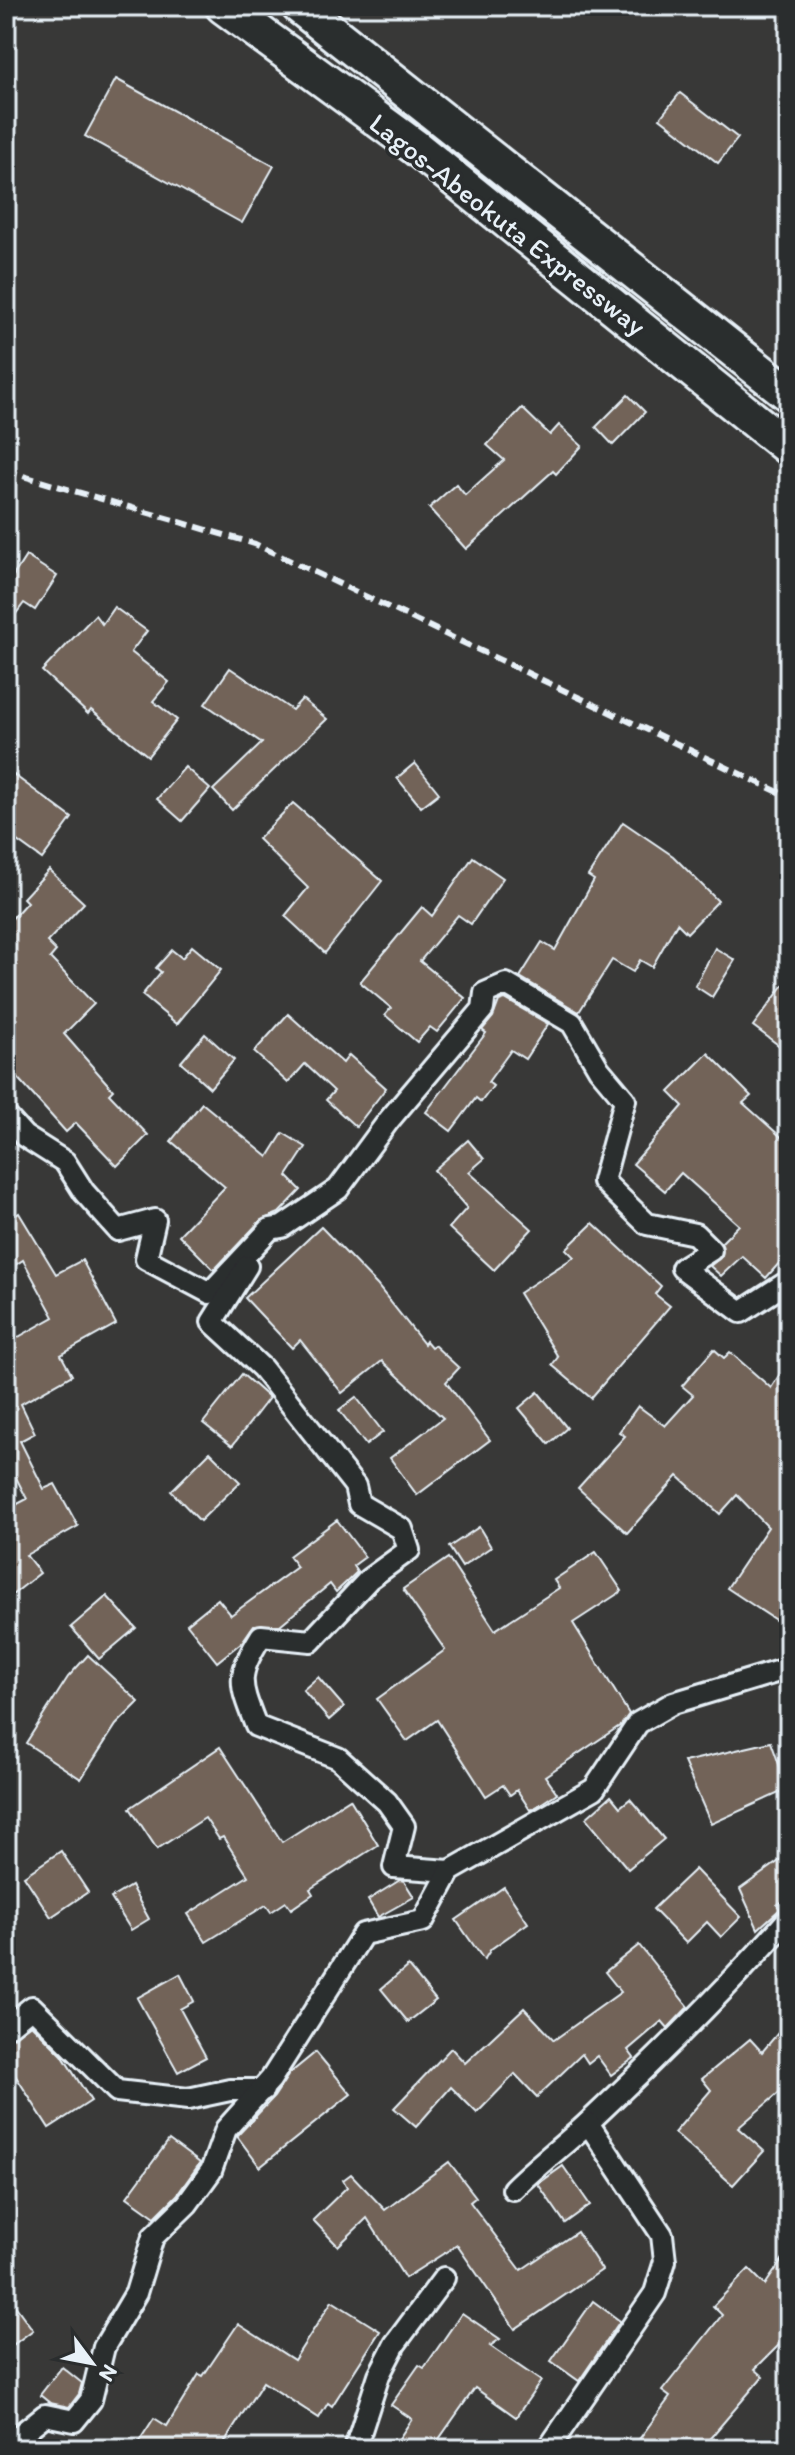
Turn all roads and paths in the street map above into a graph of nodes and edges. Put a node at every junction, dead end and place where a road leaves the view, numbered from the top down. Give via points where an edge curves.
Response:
1 (223, 6) edge
2 (299, 6) edge
3 (789, 394) edge
4 (789, 448) edge
5 (6, 1116) edge
6 (270, 1229) junction
7 (789, 1281) edge
8 (789, 1668) edge
9 (450, 1871) junction
10 (789, 1918) edge
11 (6, 2028) edge
12 (263, 2090) junction
13 (588, 2123) junction
14 (513, 2189) dead end
15 (444, 2278) dead end
16 (6, 2446) edge
17 (355, 2449) edge
18 (548, 2449) edge

1 - 4 highway, Lagos-Abeokuta Expressway via 415,147
2 - 3 highway, Lagos-Abeokuta Expressway
5 - 6 street via 24,1136 65,1162 118,1230 155,1220 146,1259 210,1293
6 - 7 street via 282,1227 338,1189 483,1009 485,993 506,984 572,1023 625,1100 603,1181 647,1224 695,1234 711,1250 682,1268 741,1312
6 - 9 street via 212,1322 262,1368 355,1486 359,1504 402,1529 409,1550 369,1579 311,1641 261,1636 242,1668 244,1695 256,1726 338,1758 387,1802 404,1826 394,1867
8 - 9 street via 673,1703 638,1723 594,1789
9 - 12 street via 423,1921 363,1934
10 - 13 street via 732,1983
11 - 12 street via 32,2007 117,2091 188,2099
12 - 16 street via 226,2129 203,2182 153,2237 136,2293 104,2347 91,2400 74,2421 45,2415
13 - 14 street
13 - 18 street via 662,2235 665,2261 655,2293
15 - 17 street via 389,2355

